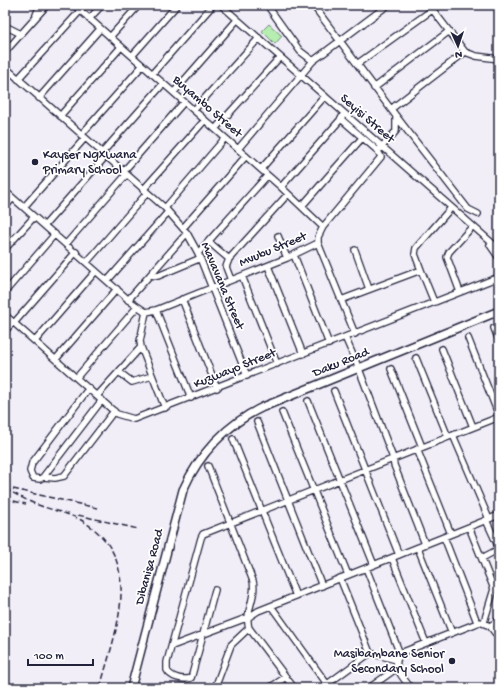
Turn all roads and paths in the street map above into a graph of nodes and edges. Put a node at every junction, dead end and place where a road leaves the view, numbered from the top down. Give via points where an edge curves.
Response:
1 (7, 5) edge
2 (40, 5) edge
3 (47, 5) edge
4 (74, 5) edge
5 (102, 5) edge
6 (139, 5) edge
7 (177, 5) edge
8 (213, 5) edge
9 (221, 5) edge
10 (266, 5) edge
11 (313, 5) edge
12 (388, 5) edge
13 (5, 8) edge
14 (431, 8) edge
15 (80, 11) junction
16 (89, 19) junction
17 (33, 20) junction
18 (238, 20) junction
19 (5, 26) edge
20 (100, 29) junction
21 (448, 32) junction
22 (21, 34) junction
23 (110, 37) junction
24 (259, 38) junction
25 (339, 40) junction
26 (121, 47) junction
27 (5, 52) edge
28 (465, 52) junction
29 (132, 56) junction
30 (280, 57) junction
31 (499, 59) edge
32 (313, 61) junction
33 (357, 64) junction
34 (142, 66) junction
35 (5, 68) edge
36 (152, 74) junction
37 (302, 76) junction
38 (18, 79) junction
39 (163, 84) junction
40 (374, 88) junction
41 (174, 92) junction
42 (325, 96) junction
43 (39, 98) junction
44 (184, 102) junction
45 (391, 109) junction
46 (194, 110) junction
47 (344, 113) junction
48 (60, 116) junction
49 (396, 116) junction
50 (341, 119) junction
51 (205, 120) junction
52 (215, 128) junction
53 (83, 136) junction
54 (225, 138) junction
55 (362, 138) junction
56 (238, 149) junction
57 (380, 149) junction
58 (104, 154) junction
59 (246, 156) junction
60 (261, 169) junction
61 (125, 173) junction
62 (267, 176) junction
63 (281, 187) junction
64 (5, 191) edge
65 (145, 192) junction
66 (288, 194) junction
67 (13, 198) junction
68 (302, 206) junction
69 (5, 207) edge
70 (24, 207) junction
71 (451, 208) junction
72 (166, 210) junction
73 (478, 214) dead end
74 (34, 217) junction
75 (45, 225) junction
76 (323, 227) junction
77 (472, 227) junction
78 (185, 231) junction
79 (56, 234) junction
80 (278, 236) dead end
81 (484, 238) junction
82 (209, 242) junction
83 (318, 243) junction
84 (491, 243) junction
85 (66, 244) junction
86 (499, 244) edge
87 (5, 249) edge
88 (499, 249) edge
89 (355, 250) dead end
90 (76, 252) junction
91 (294, 255) junction
92 (200, 256) junction
93 (287, 258) junction
94 (499, 258) edge
95 (229, 259) junction
96 (87, 262) junction
97 (268, 266) junction
98 (421, 270) junction
99 (96, 271) junction
100 (150, 275) junction
101 (242, 276) junction
102 (499, 277) edge
103 (108, 280) junction
104 (231, 280) junction
105 (212, 287) junction
106 (116, 289) junction
107 (369, 289) junction
108 (5, 292) edge
109 (460, 292) junction
110 (182, 299) junction
111 (128, 300) junction
112 (341, 300) junction
113 (434, 302) junction
114 (137, 307) junction
115 (156, 310) junction
116 (499, 310) edge
117 (146, 312) junction
118 (5, 315) edge
119 (13, 322) junction
120 (494, 328) dead end
121 (5, 332) edge
122 (355, 334) junction
123 (345, 337) junction
124 (468, 338) dead end
125 (35, 341) junction
126 (499, 341) edge
127 (329, 344) junction
128 (141, 348) junction
129 (442, 349) dead end
130 (303, 354) junction
131 (416, 358) dead end
132 (56, 359) junction
133 (277, 364) junction
134 (359, 369) junction
135 (391, 369) dead end
136 (119, 372) junction
137 (152, 376) junction
138 (247, 376) junction
139 (77, 378) junction
140 (89, 388) junction
141 (217, 388) junction
142 (334, 391) dead end
143 (100, 398) junction
144 (191, 398) junction
145 (308, 401) dead end
146 (165, 408) junction
147 (114, 411) junction
148 (282, 412) dead end
149 (499, 416) edge
150 (257, 422) dead end
151 (473, 427) junction
152 (450, 436) junction
153 (234, 439) dead end
154 (419, 448) junction
155 (203, 456) joint
156 (393, 458) junction
157 (208, 466) dead end
158 (366, 470) junction
159 (43, 477) junction
160 (340, 480) junction
161 (314, 490) junction
162 (288, 500) junction
163 (262, 511) junction
164 (499, 515) edge
165 (488, 520) junction
166 (231, 523) junction
167 (469, 527) junction
168 (451, 534) junction
169 (444, 537) junction
170 (425, 544) junction
171 (418, 548) junction
172 (499, 549) edge
173 (400, 555) junction
174 (392, 558) junction
175 (482, 558) junction
176 (374, 565) junction
177 (366, 568) junction
178 (348, 575) junction
179 (340, 578) junction
180 (322, 586) junction
181 (496, 587) edge
182 (215, 590) dead end
183 (296, 596) junction
184 (271, 606) junction
185 (249, 617) junction
186 (499, 620) edge
187 (477, 622) junction
188 (484, 622) junction
189 (490, 626) junction
190 (249, 628) junction
191 (452, 633) junction
192 (202, 635) junction
193 (499, 638) edge
194 (426, 643) junction
195 (172, 646) junction
196 (370, 653) junction
197 (400, 654) junction
198 (397, 660) junction
199 (397, 668) junction
200 (286, 677) junction
201 (324, 686) edge
202 (217, 687) edge
203 (131, 688) edge
204 (270, 688) edge
205 (294, 688) edge
206 (369, 688) edge
207 (411, 688) edge

1 - 13 street
2 - 17 street
3 - 17 street
4 - 15 street, Buyambo Street
5 - 16 street
6 - 23 street
7 - 29 street
8 - 36 street
9 - 18 street, Seyisi Street
10 - 32 street via 300,51
11 - 25 street
12 - 25 street
14 - 21 street
14 - 33 street
15 - 16 street, Buyambo Street
15 - 38 street
16 - 20 street, Buyambo Street
17 - 22 street
18 - 24 street, Seyisi Street
18 - 41 street
19 - 22 street
20 - 23 street, Buyambo Street
20 - 43 street
21 - 28 street
21 - 40 street
22 - 27 street
23 - 26 street, Buyambo Street
24 - 30 street, Seyisi Street
24 - 46 street
25 - 32 street
25 - 33 street
26 - 29 street, Buyambo Street
26 - 48 street
28 - 31 street
28 - 45 street
29 - 34 street, Buyambo Street
30 - 37 street, Seyisi Street
30 - 52 street
32 - 37 street
33 - 40 street
34 - 36 street, Buyambo Street
34 - 53 street
35 - 38 street, Mavavana Street
36 - 39 street, Buyambo Street
37 - 42 street, Seyisi Street
37 - 56 street
38 - 43 street, Mavavana Street
39 - 41 street, Buyambo Street
39 - 58 street
40 - 45 street
41 - 44 street, Buyambo Street
42 - 47 street, Seyisi Street
42 - 60 street
43 - 48 street, Mavavana Street
44 - 46 street, Buyambo Street
44 - 61 street
45 - 49 street
46 - 51 street, Buyambo Street
47 - 50 street
47 - 57 street, Seyisi Street
48 - 53 street, Mavavana Street
49 - 57 street via 396,130
49 - 73 street via 468,209
50 - 55 street
50 - 63 street
51 - 52 street, Buyambo Street
51 - 65 street
52 - 54 street, Buyambo Street
53 - 58 street, Mavavana Street
53 - 70 street
54 - 56 street, Buyambo Street
54 - 72 street
55 - 57 street
55 - 68 street
56 - 59 street, Buyambo Street
57 - 71 street, Seyisi Street
57 - 76 street, Mvubu Street via 381,157
58 - 61 street, Mavavana Street
58 - 75 street
59 - 60 street, Buyambo Street
59 - 78 street
60 - 62 street, Buyambo Street
61 - 65 street, Mavavana Street
61 - 85 street
62 - 63 street, Buyambo Street
62 - 82 street
63 - 66 street, Buyambo Street
64 - 67 street
65 - 72 street, Mavavana Street
65 - 96 street
66 - 68 street, Buyambo Street
66 - 95 street
67 - 69 street
67 - 70 street
68 - 76 street, Buyambo Street
70 - 74 street
71 - 77 street, Seyisi Street
71 - 98 street via 416,248 415,254
72 - 78 street, Mavavana Street
72 - 103 street
74 - 75 street
74 - 87 street
75 - 79 street
76 - 83 street, Mvubu Street
77 - 81 street, Seyisi Street
77 - 109 street via 447,257
78 - 92 street, Mavavana Street
78 - 100 street
79 - 85 street
79 - 108 street
80 - 93 street
81 - 84 street, Seyisi Street
81 - 94 street
82 - 92 street
82 - 95 street
83 - 91 street, Mvubu Street
83 - 112 street
84 - 86 street
84 - 88 street, Seyisi Street
85 - 90 street
89 - 107 street
90 - 96 street
90 - 119 street
91 - 93 street, Mvubu Street
91 - 127 street
92 - 100 street via 158,276
92 - 105 street, Mavavana Street
93 - 97 street, Mvubu Street
95 - 104 street via 226,267
96 - 99 street
97 - 101 street, Mvubu Street
97 - 130 street
98 - 107 street
98 - 113 street
99 - 103 street
99 - 125 street
100 - 111 street
101 - 104 street, Mvubu Street
101 - 133 street
102 - 109 street, Kuzwayo Street
103 - 106 street
104 - 105 street, Mvubu Street
105 - 110 street, Mvubu Street
105 - 138 street, Mavavana Street
106 - 111 street
106 - 132 street
107 - 112 street
109 - 113 street, Kuzwayo Street
110 - 115 street, Mvubu Street
110 - 141 street
111 - 114 street
112 - 122 street
113 - 122 street, Kuzwayo Street
114 - 117 street
114 - 139 street
115 - 117 street, Mvubu Street
115 - 144 street
116 - 134 main road, Daku Road
117 - 128 street
118 - 119 street, Kuzwayo Street
119 - 121 street
119 - 125 street, Kuzwayo Street
120 - 126 street
122 - 123 street, Kuzwayo Street
123 - 127 street, Kuzwayo Street
123 - 134 street
124 - 149 street
125 - 132 street, Kuzwayo Street
127 - 130 street, Kuzwayo Street
128 - 136 street
128 - 137 street
129 - 151 street
130 - 133 street, Kuzwayo Street
131 - 152 street
132 - 139 street, Kuzwayo Street
133 - 138 street, Kuzwayo Street
134 - 155 main road, Daku Road via 249,414 227,430
134 - 156 street
135 - 154 street
136 - 137 street via 132,382
136 - 143 street
137 - 146 street
138 - 141 street, Kuzwayo Street
139 - 140 street, Kuzwayo Street
140 - 143 street, Kuzwayo Street
140 - 159 street via 31,465 33,478
141 - 144 street, Kuzwayo Street
142 - 158 street
143 - 147 street, Kuzwayo Street
143 - 159 street
144 - 146 street, Kuzwayo Street
145 - 160 street
146 - 147 street, Kuzwayo Street via 134,419 124,418
147 - 159 street via 64,476
148 - 161 street
149 - 151 street
150 - 162 street
151 - 152 street
152 - 154 street
152 - 165 street
153 - 163 street
154 - 156 street
154 - 168 street
155 - 203 main road, Dibanisa Road via 181,496
156 - 158 street
156 - 170 street
157 - 166 street
158 - 160 street
158 - 173 street
160 - 161 street
160 - 176 street
161 - 162 street
161 - 178 street
162 - 163 street
162 - 180 street
163 - 166 street
163 - 183 street
164 - 165 street
165 - 167 street
165 - 172 street
166 - 185 street via 254,584
166 - 195 street via 202,536
167 - 168 street
167 - 175 street
168 - 169 street
169 - 170 street
169 - 187 street
170 - 171 street
171 - 173 street
171 - 191 street
172 - 175 street
173 - 174 street
174 - 176 street
174 - 194 street
175 - 181 street
176 - 177 street
177 - 178 street
177 - 197 street
178 - 179 street
179 - 180 street
179 - 196 street
180 - 183 street
181 - 188 street
182 - 192 street
183 - 184 street
184 - 185 street
184 - 201 street
185 - 190 street
185 - 192 street
186 - 189 street
187 - 188 street
187 - 191 street
188 - 189 street
189 - 193 street
190 - 200 street
190 - 202 street via 231,645
191 - 194 street
192 - 195 street
192 - 195 street via 192,676 188,679 168,672 166,667
194 - 197 street
196 - 198 street
196 - 201 street
197 - 198 street
198 - 199 street
199 - 206 street
199 - 207 street
200 - 204 street
200 - 205 street

